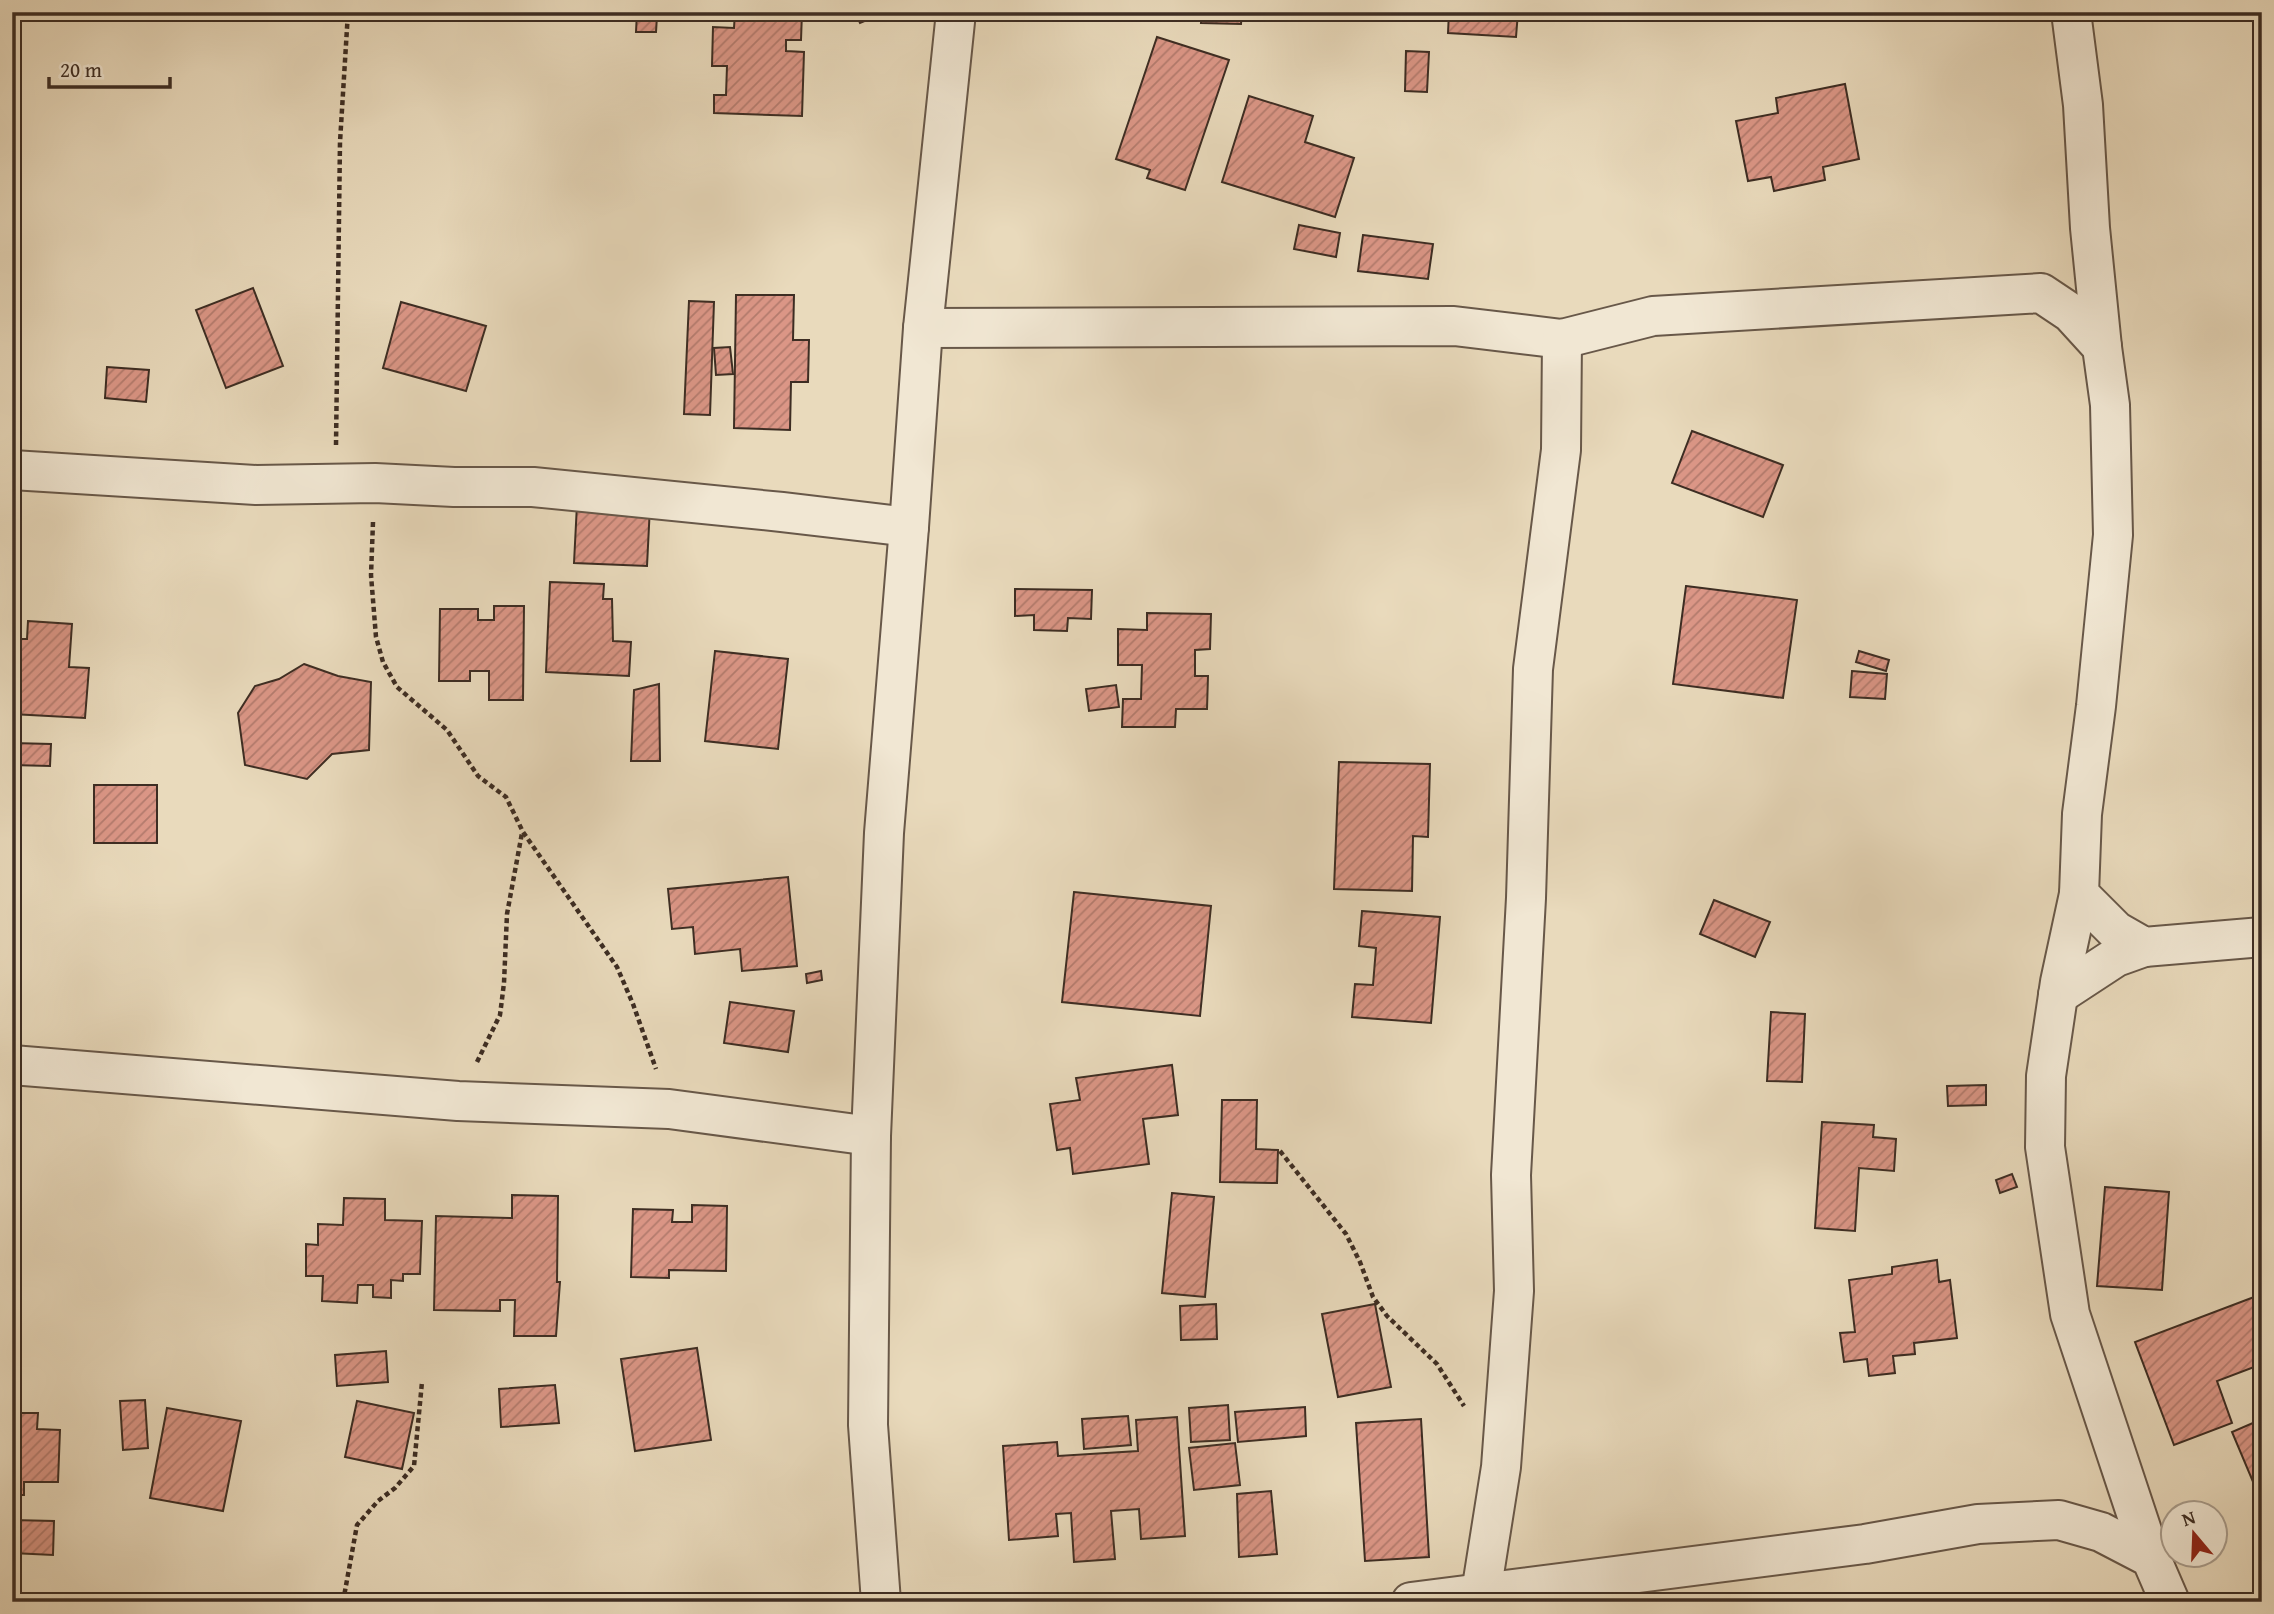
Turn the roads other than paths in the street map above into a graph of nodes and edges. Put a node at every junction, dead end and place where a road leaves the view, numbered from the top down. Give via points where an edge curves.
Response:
1 (956, 12) edge
2 (2071, 12) edge
3 (2092, 252) junction
4 (2041, 293) junction
5 (923, 328) junction
6 (1562, 339) junction
7 (2102, 347) junction
8 (12, 471) edge
9 (909, 527) junction
10 (2079, 894) junction
11 (2262, 937) edge
12 (2144, 947) junction
13 (2058, 995) junction
14 (12, 1065) edge
15 (871, 1136) junction
16 (2151, 1558) junction
17 (1482, 1597) edge
18 (881, 1602) edge
19 (1411, 1602) edge
20 (2169, 1602) edge

1 - 5 street
2 - 3 street via 2084,105
3 - 4 street
3 - 7 street
4 - 6 street via 1653,316
4 - 7 street via 2071,313
5 - 6 street via 1454,326
5 - 9 street
6 - 17 street via 1561,450 1533,669 1511,1175 1514,1292 1501,1466
7 - 10 street via 2110,405 2113,535 2081,814
8 - 9 street via 256,485 533,487
9 - 15 street via 884,833
10 - 12 street via 2116,931
10 - 13 street
11 - 12 street
12 - 13 street via 2116,957
13 - 16 street via 2046,1076 2045,1147 2070,1314
14 - 15 street via 458,1101 669,1109
15 - 18 street via 868,1425
16 - 17 street via 2101,1532 2059,1520 1978,1524
16 - 20 street
17 - 19 street

